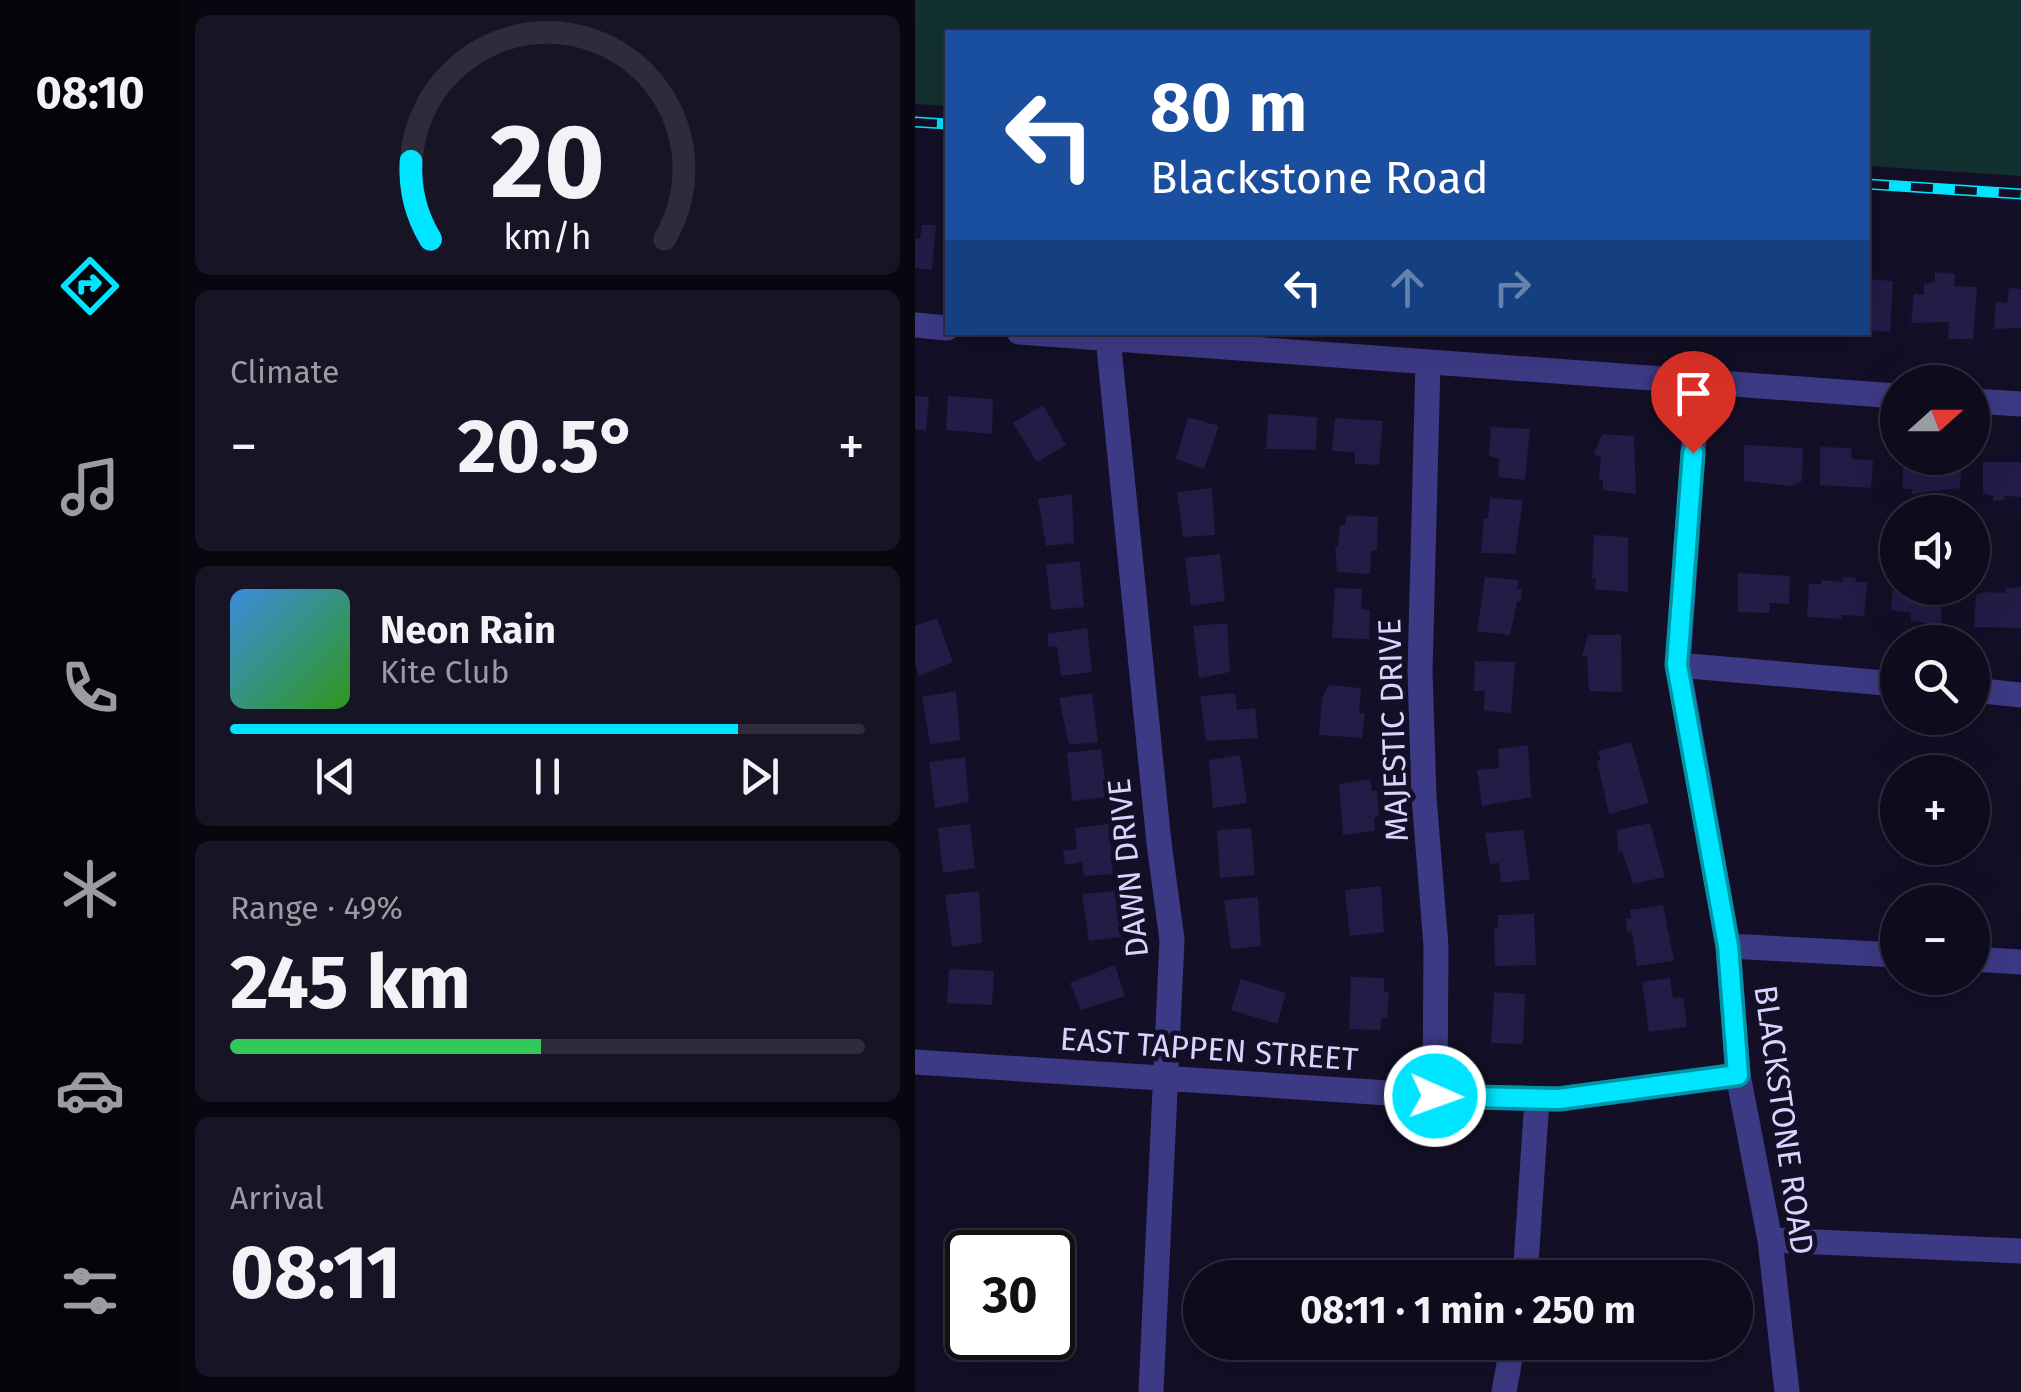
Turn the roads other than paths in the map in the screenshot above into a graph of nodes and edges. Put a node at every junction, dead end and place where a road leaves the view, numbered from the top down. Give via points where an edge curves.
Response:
1 (915, 326) edge
2 (945, 328) edge
3 (1064, 335) edge
4 (1109, 338) junction
5 (1428, 363) junction
6 (1698, 382) junction
7 (1880, 395) edge
8 (1990, 402) edge
9 (2021, 404) edge
10 (1677, 665) junction
11 (1880, 683) edge
12 (1990, 691) edge
13 (2021, 694) edge
14 (1728, 946) junction
15 (1880, 954) edge
16 (1990, 961) edge
17 (2021, 962) edge
18 (915, 1062) edge
19 (1738, 1075) junction
20 (1167, 1078) junction
21 (1435, 1096) junction
22 (1537, 1099) junction
23 (1771, 1240) junction
24 (2021, 1251) edge
25 (1526, 1260) edge
26 (1510, 1360) edge
27 (1151, 1392) edge
28 (1504, 1392) edge
29 (1787, 1392) edge

1 - 2 street
3 - 4 street
4 - 5 street
4 - 20 street, DAWN DRIVE via 1172,940
5 - 6 street
5 - 21 street, MAJESTIC DRIVE via 1421,672 1436,946
6 - 7 street
6 - 10 street, BLACKSTONE ROAD
8 - 9 street
10 - 11 street
10 - 14 street, BLACKSTONE ROAD
12 - 13 street
14 - 15 street
14 - 19 street, BLACKSTONE ROAD
16 - 17 street
18 - 20 street, EAST TAPPEN STREET
19 - 22 street, EAST TAPPEN STREET
19 - 23 street, BLACKSTONE ROAD
20 - 21 street, EAST TAPPEN STREET
20 - 27 street, DAWN DRIVE
21 - 22 street, EAST TAPPEN STREET
22 - 25 street
23 - 24 street
23 - 29 street, BLACKSTONE ROAD
26 - 28 street

